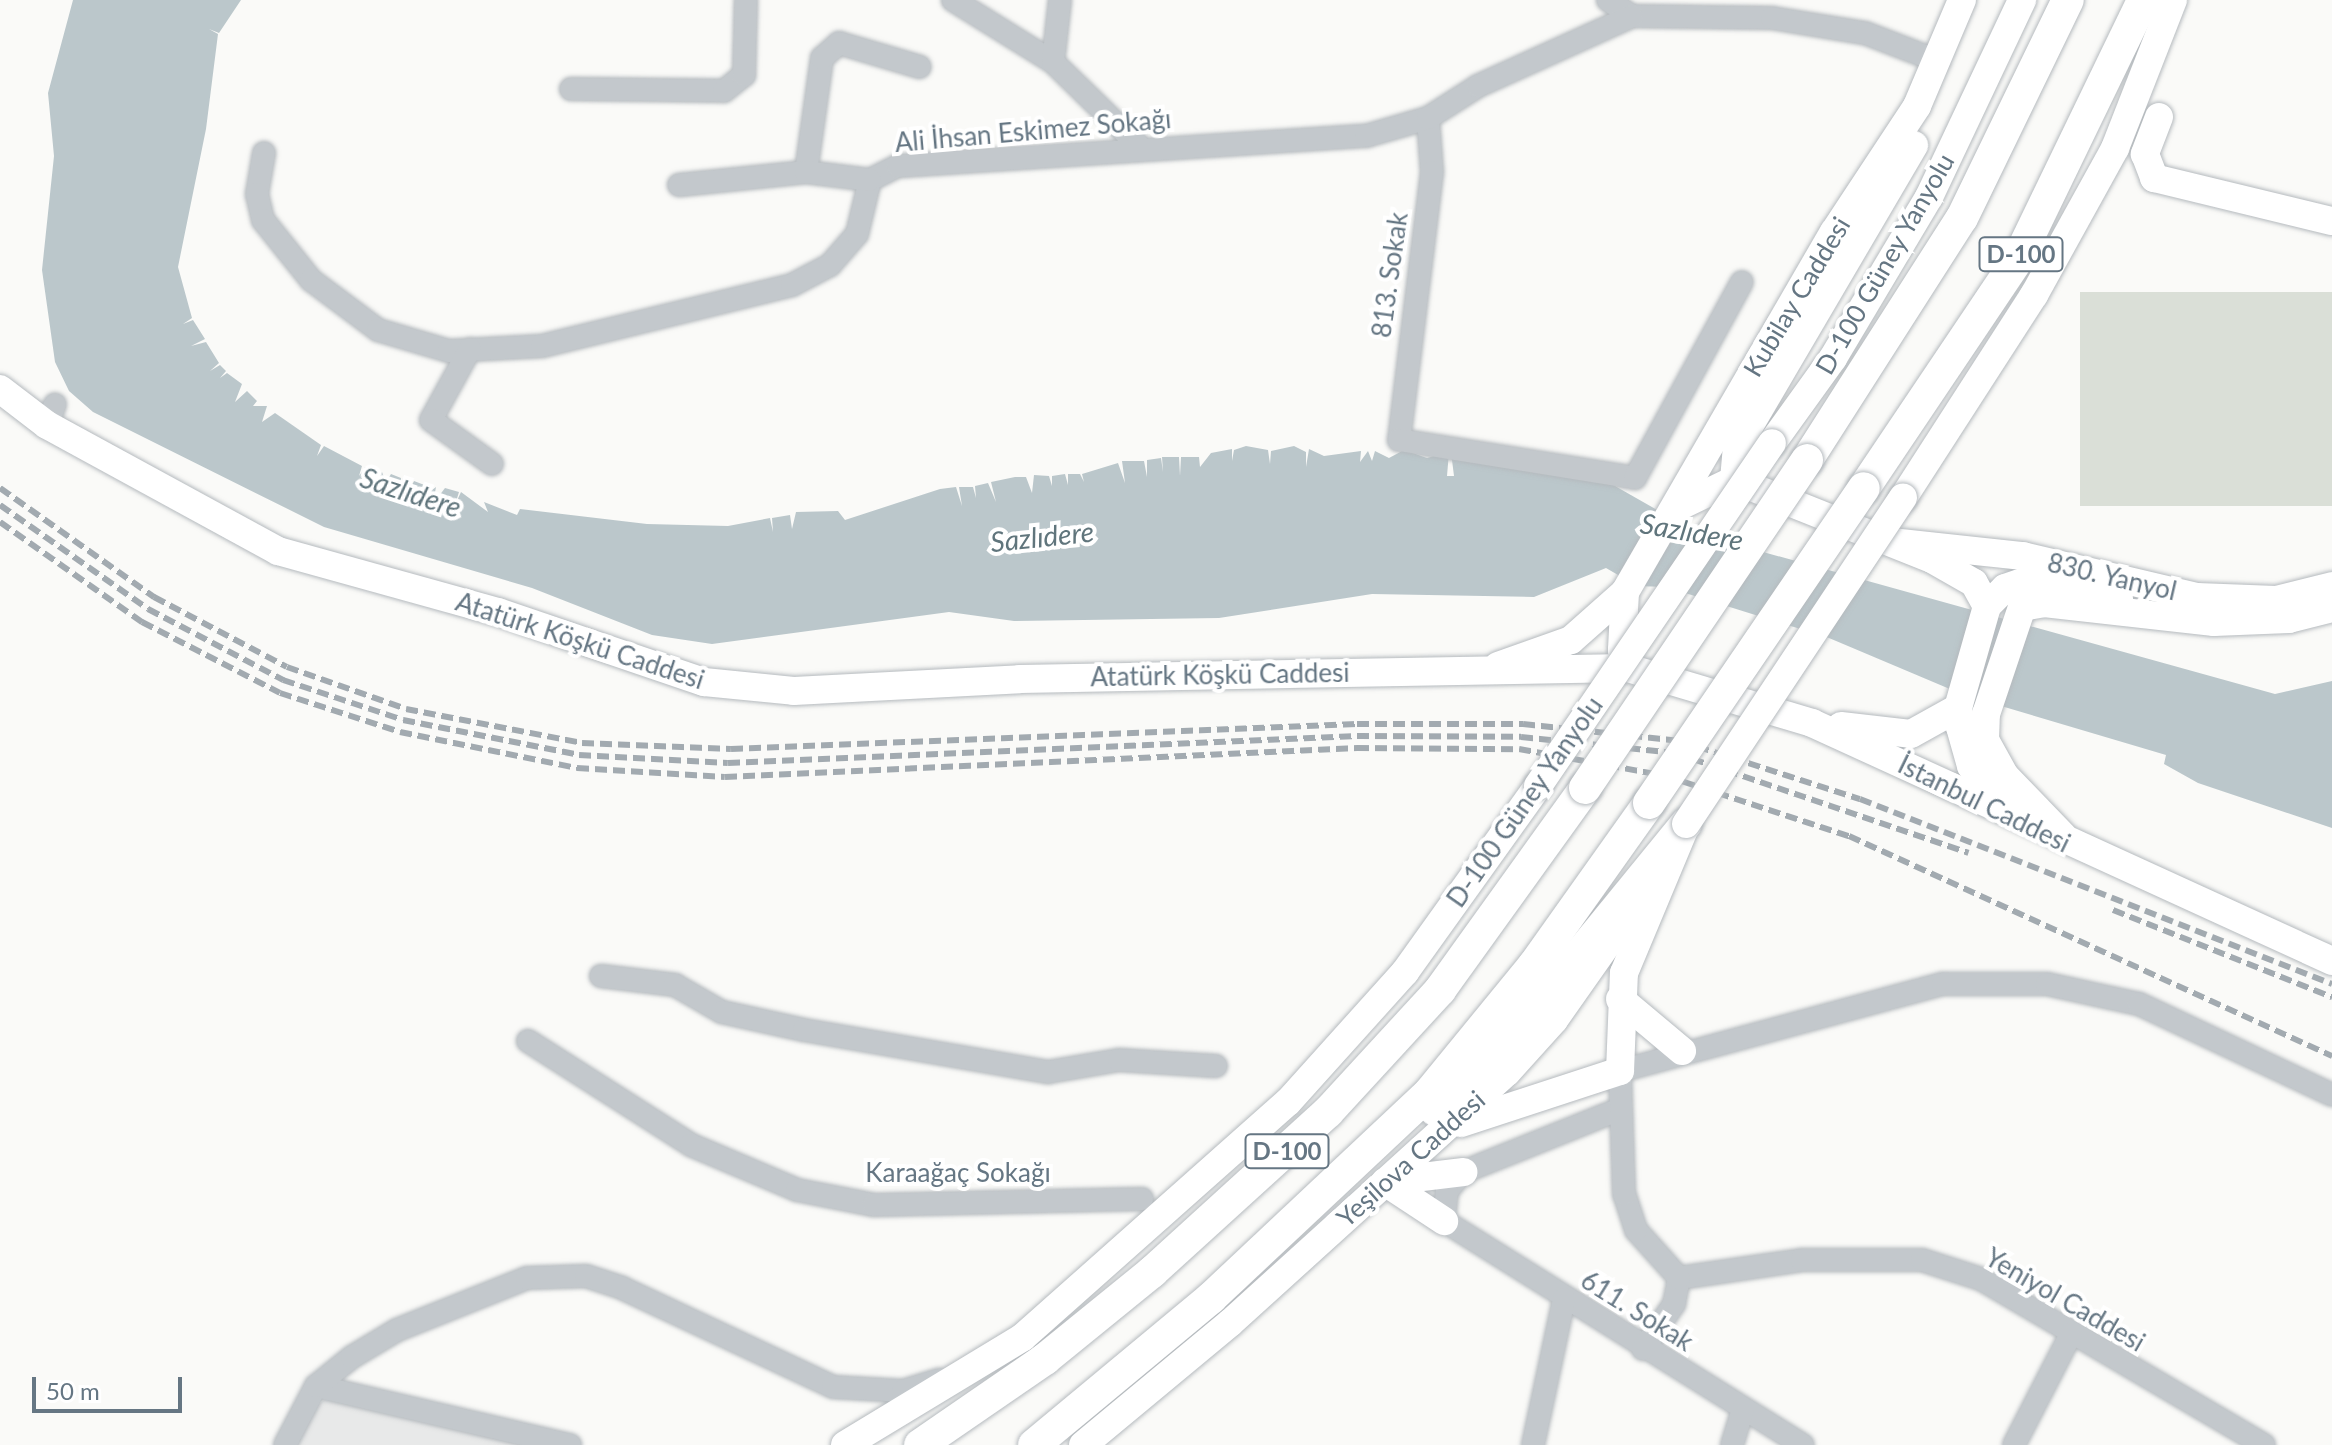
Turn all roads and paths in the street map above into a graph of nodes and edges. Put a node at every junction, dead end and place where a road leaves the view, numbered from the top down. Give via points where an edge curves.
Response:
1 (746, 0) edge
2 (953, 0) edge
3 (1060, 0) edge
4 (1608, 0) edge
5 (1962, 0) edge
6 (1980, 0) edge
7 (2022, 0) edge
8 (2056, 0) edge
9 (2068, 0) edge
10 (2143, 0) edge
11 (2173, 0) edge
12 (1632, 16) junction
13 (2054, 35) junction
14 (1053, 62) junction
15 (1940, 62) junction
16 (920, 67) dead end
17 (571, 89) dead end
18 (2159, 117) dead end
19 (1428, 118) junction
20 (1142, 149) junction
21 (264, 153) dead end
22 (806, 172) junction
23 (870, 180) junction
24 (679, 185) dead end
25 (2332, 221) edge
26 (1742, 282) dead end
27 (470, 349) junction
28 (0, 389) edge
29 (492, 464) dead end
30 (1734, 480) junction
31 (1678, 507) junction
32 (1891, 542) junction
33 (2332, 586) edge
34 (1625, 592) junction
35 (1987, 606) junction
36 (2332, 608) edge
37 (2214, 622) junction
38 (1498, 666) junction
39 (1628, 668) junction
40 (1958, 708) junction
41 (1812, 723) junction
42 (1686, 824) junction
43 (2075, 848) junction
44 (2332, 961) edge
45 (601, 976) dead end
46 (1620, 999) junction
47 (528, 1041) dead end
48 (1682, 1051) junction
49 (1216, 1066) dead end
50 (1620, 1071) junction
51 (2332, 1095) edge
52 (1620, 1109) junction
53 (1441, 1132) junction
54 (1463, 1172) junction
55 (1385, 1182) junction
56 (1326, 1195) junction
57 (1142, 1199) dead end
58 (1444, 1221) junction
59 (1679, 1278) junction
60 (1564, 1299) junction
61 (2071, 1334) junction
62 (1643, 1349) junction
63 (982, 1364) junction
64 (316, 1386) junction
65 (1743, 1409) junction
66 (285, 1445) edge
67 (570, 1445) edge
68 (845, 1445) edge
69 (920, 1445) edge
70 (1034, 1445) edge
71 (1083, 1445) edge
72 (1533, 1445) edge
73 (1732, 1445) edge
74 (1803, 1445) edge
75 (2014, 1445) edge
76 (2264, 1445) edge

1 - 17 street via 744,75 724,91
2 - 14 street
3 - 14 street
4 - 12 street
5 - 15 main road, Kubilay Caddesi
6 - 30 main road, Kubilay Caddesi via 1947,92 1737,447
7 - 63 main road, D-100 Güney Yanyolu, bridge via 1921,211 1772,443 1405,972 1288,1102 1111,1265
8 - 13 highway
9 - 13 highway, D-100
10 - 56 highway, D-100, bridge via 2018,259 1649,803 1481,1032
11 - 42 main road, bridge via 2115,148 2034,295
12 - 15 street via 1772,18 1865,33
12 - 19 street, Ali İhsan Eskimez Sokağı via 1478,86
13 - 69 highway, D-100, bridge via 1962,218 1807,460 1585,788 1440,990 1328,1112 1152,1272 1045,1359
14 - 20 street
15 - 31 main road, Kubilay Caddesi
16 - 22 street via 839,43 822,58
18 - 25 main road via 2145,154 2154,178
19 - 20 street, Ali İhsan Eskimez Sokağı via 1366,136
19 - 26 street, 813. Sokak via 1432,172 1399,440 1635,478
20 - 23 street, Ali İhsan Eskimez Sokağı via 898,166
21 - 27 street, Ali İhsan Eskimez Sokağı via 257,194 263,220 311,280 378,330
22 - 23 street
22 - 24 street
23 - 27 street, Ali İhsan Eskimez Sokağı via 857,234 830,265 792,285 542,346
27 - 29 street via 431,420
28 - 38 main road, Atatürk Köşkü Caddesi via 51,414 278,551 719,685 794,691
30 - 31 main road
30 - 32 main road
31 - 34 main road, Kubilay Caddesi
32 - 33 main road, 830. Yanyol via 2023,556 2132,586 2225,600 2276,600
32 - 35 main road via 1974,583
34 - 38 main road, Kubilay Caddesi via 1571,640
34 - 39 main road
35 - 37 main road via 2005,588 2028,580
35 - 40 main road
36 - 37 main road via 2289,619
37 - 43 main road via 2044,603 2016,615 1986,714 1985,740 1997,764
38 - 39 main road via 1569,674
39 - 41 main road, İstanbul Caddesi
40 - 41 main road via 1911,734
40 - 43 main road via 1962,745 1982,784
41 - 43 main road, İstanbul Caddesi
42 - 46 main road via 1624,973
42 - 53 main road, Yeşilova Caddesi via 1554,1020
42 - 56 highway via 1490,1061
43 - 44 main road, İstanbul Caddesi
45 - 49 street via 675,985 722,1012 763,1021 1048,1072 1119,1060
46 - 48 main road
46 - 50 main road
47 - 57 street, Karaağaç Sokağı via 691,1145 797,1190 874,1205
48 - 50 street
48 - 51 street via 1943,984 2047,984 2139,1004
50 - 52 street
50 - 53 main road via 1511,1102
52 - 54 street
52 - 59 street via 1624,1194 1636,1230
53 - 55 main road, Yeşilova Caddesi
54 - 55 main road
54 - 58 street via 1447,1191
55 - 58 main road
55 - 71 main road, Yeşilova Caddesi
56 - 70 highway, D-100
58 - 60 street, 611. Sokak
59 - 61 street, Yeniyol Caddesi via 1802,1260 1922,1260 1981,1279
59 - 62 street via 1674,1304
60 - 62 street, 611. Sokak
60 - 72 street
61 - 75 street
61 - 76 street, Yeniyol Caddesi
62 - 65 street, 611. Sokak
63 - 64 street via 903,1391 833,1387 586,1276 503,1286 397,1330
63 - 68 main road, D-100 Güney Yanyolu
64 - 66 street
64 - 67 street
65 - 73 street
65 - 74 street, 611. Sokak

